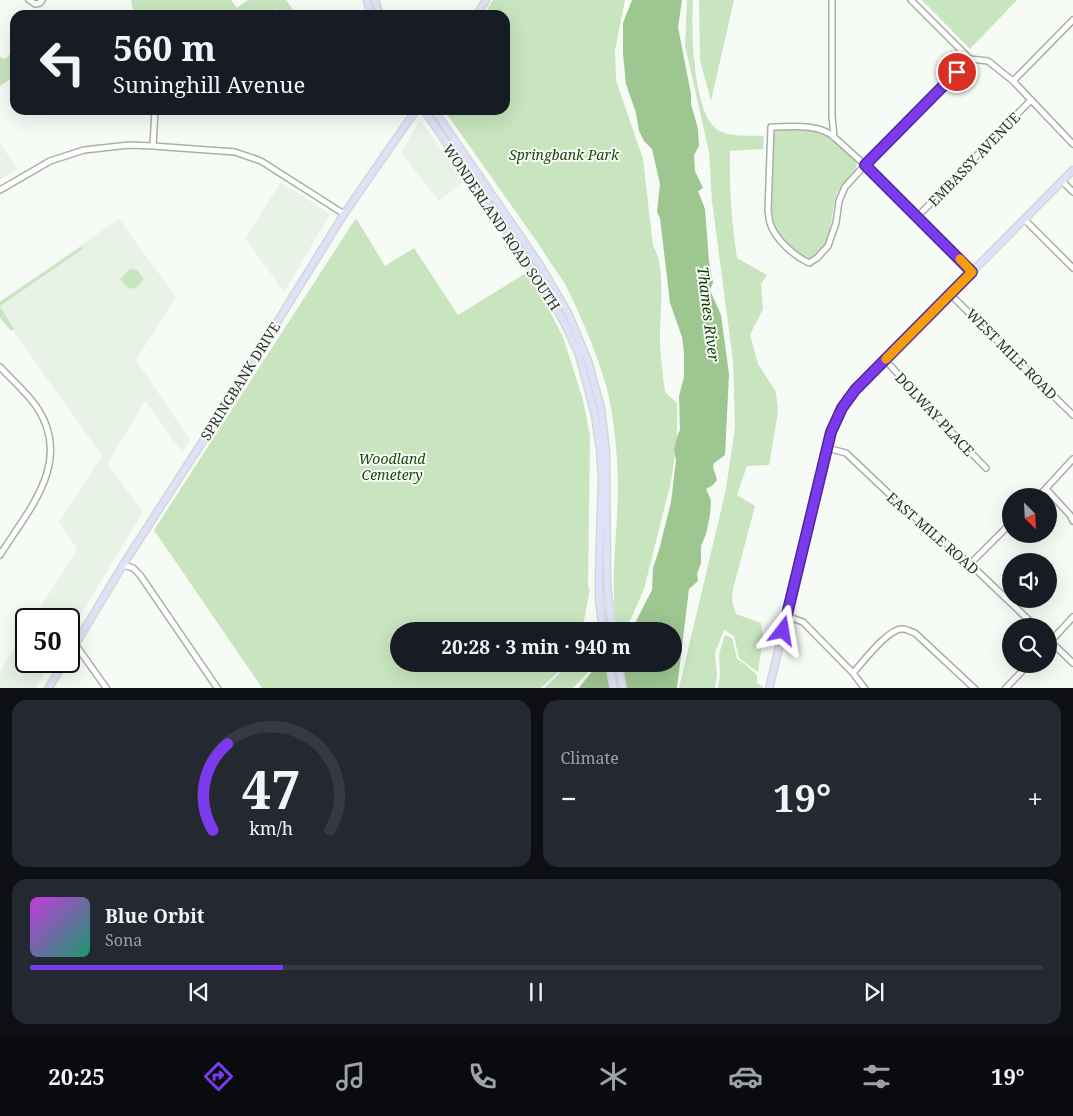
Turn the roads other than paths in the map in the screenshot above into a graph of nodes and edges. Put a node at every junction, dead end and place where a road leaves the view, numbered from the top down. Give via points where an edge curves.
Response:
1 (29, 0) edge
2 (42, 0) edge
3 (832, 0) edge
4 (912, 0) edge
5 (1073, 20) edge
6 (970, 59) junction
7 (1013, 81) junction
8 (1030, 101) junction
9 (155, 115) edge
10 (413, 115) edge
11 (428, 115) edge
12 (437, 115) edge
13 (834, 137) junction
14 (1073, 144) edge
15 (153, 146) junction
16 (865, 165) junction
17 (1073, 170) edge
18 (1062, 181) junction
19 (0, 190) edge
20 (1073, 192) edge
21 (344, 214) junction
22 (917, 217) junction
23 (1024, 219) junction
24 (1073, 268) edge
25 (972, 272) junction
26 (950, 294) junction
27 (885, 360) junction
28 (0, 367) edge
29 (1073, 414) edge
30 (827, 448) junction
31 (1073, 459) edge
32 (986, 468) dead end
33 (1047, 488) edge
34 (1058, 502) edge
35 (1073, 521) edge
36 (1002, 532) edge
37 (0, 555) edge
38 (970, 564) junction
39 (123, 565) junction
40 (786, 616) junction
41 (1073, 617) edge
42 (1026, 618) edge
43 (602, 622) edge
44 (610, 622) edge
45 (1057, 634) edge
46 (80, 636) edge
47 (1057, 649) edge
48 (80, 651) edge
49 (1073, 664) edge
50 (611, 672) edge
51 (620, 672) edge
52 (853, 672) junction
53 (57, 673) edge
54 (1020, 673) edge
55 (48, 688) edge
56 (108, 688) edge
57 (218, 688) edge
58 (614, 688) edge
59 (623, 688) edge
60 (769, 688) edge
61 (865, 688) edge
62 (975, 688) edge
63 (1005, 688) edge

1 - 2 street via 35,4
3 - 13 street
4 - 6 street
5 - 7 street
6 - 7 street via 988,61
6 - 16 street
7 - 8 street
8 - 14 street
8 - 22 street, EMBASSY AVENUE
9 - 15 street
10 - 21 main road, SPRINGBANK DRIVE
11 - 43 main road, WONDERLAND ROAD SOUTH via 541,281 579,355 595,415 600,449
12 - 44 main road, WONDERLAND ROAD SOUTH via 540,265 568,313 588,361 601,408 606,451
13 - 16 street
13 - 16 street via 814,128 771,127 770,224 799,258 809,263 828,246 845,187
15 - 19 street via 84,150 50,161
15 - 21 street via 235,152 261,161
16 - 22 street
17 - 18 main road
18 - 20 street
18 - 23 main road
21 - 39 main road, SPRINGBANK DRIVE
22 - 25 street
23 - 24 street
23 - 25 main road
25 - 26 main road
26 - 27 main road
26 - 29 street, WEST MILE ROAD
27 - 30 main road via 842,408
27 - 32 street, DOLWAY PLACE
28 - 37 street via 30,398 43,417 51,451 48,475
30 - 38 street, EAST MILE ROAD via 846,453
30 - 40 main road
31 - 33 street
34 - 35 street
36 - 38 street
38 - 42 street, EAST MILE ROAD
39 - 46 main road, SPRINGBANK DRIVE
39 - 57 street via 140,575
40 - 52 street via 803,622
40 - 60 main road
41 - 45 street
47 - 49 street
48 - 56 street
50 - 58 main road
51 - 59 main road
52 - 61 street
52 - 62 street via 883,640 902,628 915,633
53 - 55 main road
54 - 63 street

